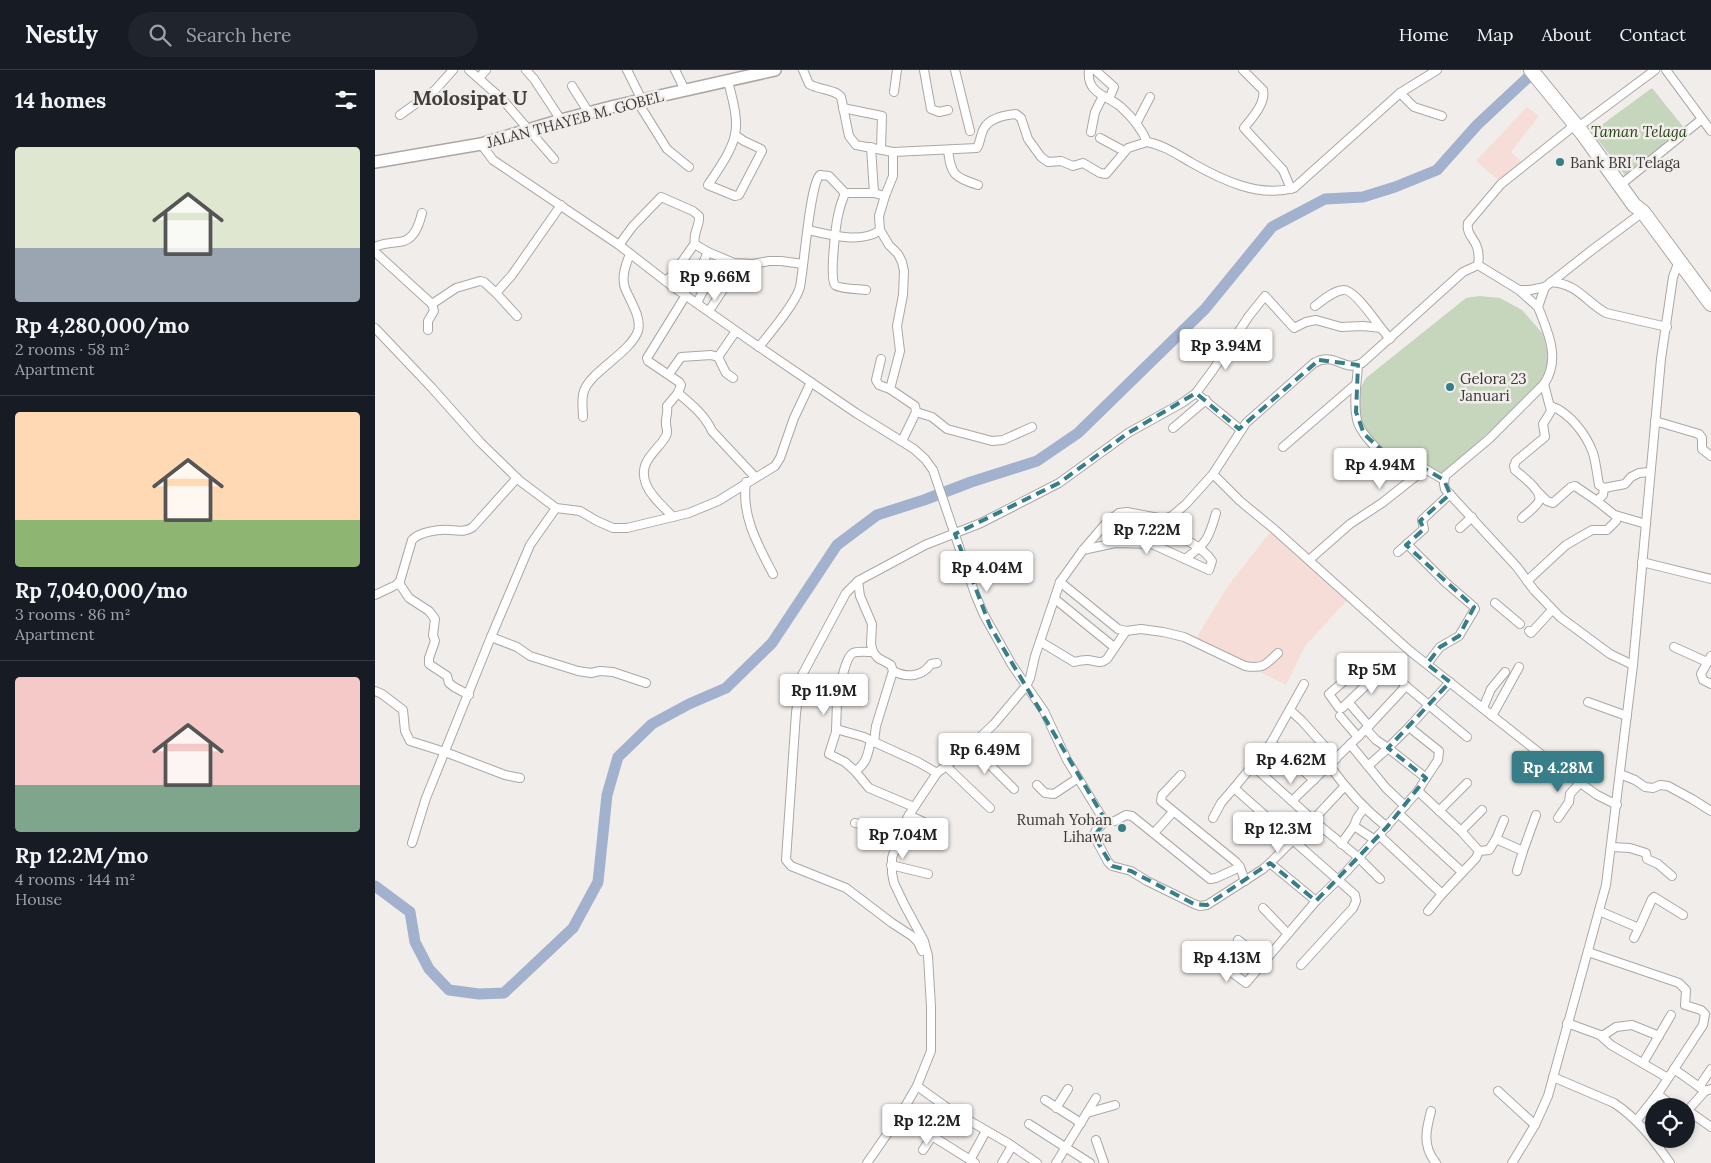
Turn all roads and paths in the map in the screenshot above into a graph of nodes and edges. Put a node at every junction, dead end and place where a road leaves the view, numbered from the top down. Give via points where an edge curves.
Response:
1 (453, 70) edge
2 (469, 70) edge
3 (486, 70) edge
4 (525, 70) edge
5 (627, 70) edge
6 (675, 70) edge
7 (775, 70) edge
8 (803, 70) edge
9 (897, 70) edge
10 (924, 70) edge
11 (955, 70) edge
12 (1089, 70) edge
13 (1095, 70) edge
14 (1243, 70) edge
15 (1437, 70) edge
16 (1531, 70) edge
17 (1655, 70) edge
18 (1666, 70) edge
19 (1542, 77) edge
20 (479, 78) junction
21 (728, 81) junction
22 (572, 86) dead end
23 (685, 90) junction
24 (895, 92) dead end
25 (1400, 93) junction
26 (1150, 97) dead end
27 (1106, 98) junction
28 (640, 100) junction
29 (843, 108) junction
30 (948, 110) dead end
31 (589, 113) junction
32 (400, 115) dead end
33 (1442, 116) dead end
34 (1702, 119) junction
35 (561, 120) junction
36 (1137, 122) junction
37 (1578, 125) junction
38 (529, 130) junction
39 (970, 131) dead end
40 (1711, 131) edge
41 (1091, 132) dead end
42 (735, 135) junction
43 (1100, 138) dead end
44 (1147, 142) junction
45 (481, 144) junction
46 (871, 147) junction
47 (881, 149) junction
48 (948, 150) junction
49 (1124, 151) junction
50 (893, 152) junction
51 (376, 159) edge
52 (554, 159) dead end
53 (689, 167) dead end
54 (1624, 182) junction
55 (978, 185) dead end
56 (1291, 189) junction
57 (845, 193) junction
58 (874, 193) junction
59 (885, 196) junction
60 (561, 205) junction
61 (1643, 212) junction
62 (422, 213) dead end
63 (808, 230) junction
64 (880, 230) junction
65 (836, 236) junction
66 (619, 245) junction
67 (695, 245) junction
68 (375, 247) edge
69 (375, 252) edge
70 (708, 252) junction
71 (630, 254) junction
72 (1679, 260) junction
73 (734, 264) junction
74 (803, 264) junction
75 (1478, 265) junction
76 (732, 276) dead end
77 (666, 281) junction
78 (1548, 285) junction
79 (724, 288) dead end
80 (866, 290) dead end
81 (1519, 290) junction
82 (496, 293) junction
83 (686, 295) junction
84 (697, 303) junction
85 (432, 304) junction
86 (1711, 304) edge
87 (1315, 306) dead end
88 (1537, 307) junction
89 (709, 311) junction
90 (517, 316) dead end
91 (375, 328) edge
92 (1381, 328) junction
93 (1667, 328) junction
94 (428, 330) dead end
95 (736, 331) junction
96 (1389, 339) junction
97 (759, 347) junction
98 (718, 357) junction
99 (881, 359) dead end
100 (1357, 365) junction
101 (669, 374) junction
102 (733, 378) dead end
103 (811, 382) junction
104 (1357, 384) junction
105 (1545, 384) junction
106 (890, 390) junction
107 (678, 393) junction
108 (1196, 393) junction
109 (1206, 400) junction
110 (1551, 406) junction
111 (916, 412) junction
112 (583, 417) dead end
113 (1655, 420) junction
114 (1032, 427) dead end
115 (1173, 428) dead end
116 (1241, 430) junction
117 (902, 441) junction
118 (1283, 447) dead end
119 (1711, 456) edge
120 (1425, 469) junction
121 (1650, 472) junction
122 (1213, 474) junction
123 (755, 477) junction
124 (517, 478) junction
125 (1444, 480) junction
126 (746, 482) junction
127 (1605, 488) junction
128 (1537, 491) junction
129 (1450, 494) junction
130 (1597, 501) junction
131 (556, 508) junction
132 (1216, 513) dead end
133 (1615, 515) junction
134 (673, 517) junction
135 (1472, 517) junction
136 (1522, 518) dead end
137 (1164, 519) junction
138 (1646, 524) junction
139 (1460, 528) dead end
140 (1163, 530) junction
141 (955, 534) junction
142 (1407, 544) junction
143 (1158, 546) junction
144 (1199, 548) junction
145 (1083, 550) junction
146 (1398, 552) dead end
147 (1185, 559) junction
148 (1309, 560) junction
149 (1642, 562) junction
150 (773, 574) dead end
151 (1711, 579) edge
152 (858, 581) junction
153 (1527, 581) junction
154 (1060, 582) junction
155 (395, 585) junction
156 (375, 596) edge
157 (1055, 600) junction
158 (1495, 603) dead end
159 (1552, 610) junction
160 (1520, 624) dead end
161 (1126, 631) junction
162 (1529, 631) dead end
163 (491, 638) junction
164 (1041, 642) junction
165 (1115, 647) junction
166 (1674, 647) dead end
167 (873, 652) junction
168 (1278, 653) dead end
169 (1709, 659) edge
170 (937, 663) dead end
171 (1427, 664) junction
172 (1633, 665) junction
173 (1519, 667) dead end
174 (893, 671) junction
175 (1380, 672) dead end
176 (1505, 672) dead end
177 (1396, 676) dead end
178 (1371, 680) junction
179 (1450, 682) junction
180 (646, 683) dead end
181 (1304, 684) dead end
182 (1711, 684) edge
183 (1026, 686) junction
184 (1407, 686) junction
185 (375, 691) edge
186 (799, 691) junction
187 (469, 694) junction
188 (837, 702) junction
189 (1588, 702) dead end
190 (1349, 703) junction
191 (1429, 705) junction
192 (1483, 708) junction
193 (1290, 710) junction
194 (1340, 716) dead end
195 (1492, 716) junction
196 (1627, 716) junction
197 (1409, 727) junction
198 (835, 728) junction
199 (1367, 728) junction
200 (1358, 737) junction
201 (1467, 737) dead end
202 (873, 741) junction
203 (1271, 743) junction
204 (1350, 744) junction
205 (971, 746) junction
206 (1388, 748) junction
207 (445, 752) junction
208 (1336, 759) junction
209 (1329, 765) junction
210 (946, 766) junction
211 (1253, 766) junction
212 (1368, 766) junction
213 (855, 771) junction
214 (937, 773) junction
215 (1620, 774) junction
216 (1181, 775) dead end
217 (520, 778) dead end
218 (1078, 778) junction
219 (1426, 778) junction
220 (1314, 780) junction
221 (1467, 783) dead end
222 (1580, 783) junction
223 (1037, 785) dead end
224 (1344, 787) junction
225 (1234, 788) junction
226 (1014, 789) dead end
227 (1418, 792) junction
228 (1292, 801) junction
229 (1617, 805) junction
230 (1405, 806) junction
231 (914, 807) junction
232 (990, 808) dead end
233 (1364, 808) junction
234 (1482, 810) dead end
235 (1711, 811) edge
236 (1173, 812) junction
237 (1439, 812) junction
238 (1399, 814) junction
239 (909, 815) junction
240 (1536, 815) dead end
241 (1213, 818) dead end
242 (1558, 818) dead end
243 (1313, 820) junction
244 (1504, 820) dead end
245 (1105, 822) junction
246 (855, 823) dead end
247 (932, 826) dead end
248 (1354, 826) junction
249 (1387, 827) junction
250 (1461, 832) junction
251 (1154, 833) junction
252 (900, 834) junction
253 (1377, 837) junction
254 (1496, 839) junction
255 (1292, 840) junction
256 (412, 843) dead end
257 (1341, 844) junction
258 (1612, 847) junction
259 (1479, 851) junction
260 (1523, 851) junction
261 (1358, 857) junction
262 (1270, 863) junction
263 (891, 865) junction
264 (1240, 867) junction
265 (1462, 872) junction
266 (1517, 872) dead end
267 (928, 874) dead end
268 (1672, 876) dead end
269 (1380, 879) dead end
270 (1337, 880) junction
271 (1245, 881) junction
272 (1442, 894) junction
273 (1316, 901) junction
274 (1263, 908) dead end
275 (1599, 910) junction
276 (1428, 911) dead end
277 (1683, 915) dead end
278 (1639, 928) junction
279 (1288, 934) junction
280 (1634, 938) dead end
281 (1238, 940) dead end
282 (1588, 952) junction
283 (1264, 960) junction
284 (1222, 965) dead end
285 (1301, 965) dead end
286 (929, 980) junction
287 (1671, 1015) dead end
288 (1567, 1023) junction
289 (1600, 1035) junction
290 (1659, 1036) junction
291 (1643, 1063) junction
292 (1674, 1069) junction
293 (1711, 1069) edge
294 (1553, 1077) junction
295 (1669, 1078) junction
296 (917, 1086) junction
297 (1068, 1089) dead end
298 (1705, 1089) edge
299 (1498, 1091) dead end
300 (1657, 1094) junction
301 (1097, 1098) dead end
302 (1662, 1098) edge
303 (1045, 1100) dead end
304 (1695, 1100) edge
305 (1115, 1106) dead end
306 (1057, 1108) junction
307 (949, 1109) junction
308 (1431, 1111) dead end
309 (1087, 1113) junction
310 (1695, 1117) edge
311 (1637, 1120) junction
312 (1081, 1123) junction
313 (1029, 1124) dead end
314 (1535, 1125) junction
315 (1711, 1127) edge
316 (986, 1131) junction
317 (932, 1136) junction
318 (1096, 1140) dead end
319 (1013, 1146) junction
320 (1066, 1147) junction
321 (923, 1150) dead end
322 (972, 1162) edge
323 (867, 1163) edge
324 (1002, 1163) edge
325 (1036, 1163) edge
326 (1056, 1163) edge
327 (1090, 1163) edge
328 (1104, 1163) edge
329 (1436, 1163) edge
330 (1512, 1163) edge
331 (1671, 1163) edge

1 - 32 street via 435,90
2 - 20 street
3 - 20 street
4 - 35 street
5 - 28 street
6 - 23 street
7 - 21 main road, JALAN THAYEB M. GOBEL
8 - 29 street via 809,84 838,94
9 - 24 street
10 - 30 street via 931,109 939,112
11 - 39 street
12 - 27 street via 1091,84
13 - 27 street via 1114,87
14 - 56 street via 1264,94 1244,128 1283,170
15 - 25 street
16 - 19 highway
17 - 37 street
18 - 34 street
19 - 37 highway
20 - 38 street
21 - 23 main road, JALAN THAYEB M. GOBEL
21 - 42 street via 736,120
22 - 31 street
23 - 28 main road, JALAN THAYEB M. GOBEL
25 - 33 street via 1414,107
25 - 56 street
26 - 36 street
27 - 36 street via 1118,104
27 - 41 street via 1095,112
28 - 31 main road, JALAN THAYEB M. GOBEL
28 - 53 street via 667,149
29 - 46 street via 850,137 856,145
29 - 47 street via 882,116
31 - 35 main road, JALAN THAYEB M. GOBEL
34 - 40 street
34 - 54 street
35 - 38 main road, JALAN THAYEB M. GOBEL
36 - 44 street
37 - 54 highway
37 - 61 highway via 1634,205
37 - 75 street via 1501,184 1468,223 1467,230 1478,248
38 - 45 main road, JALAN THAYEB M. GOBEL
38 - 52 street
42 - 42 street via 708,185 735,196 739,195 761,151
43 - 49 street
44 - 49 street
44 - 56 street via 1245,187
45 - 51 main road, JALAN THAYEB M. GOBEL
45 - 60 street via 493,160
46 - 47 street
46 - 58 street
47 - 50 street
48 - 49 street via 978,148 988,122 1016,114 1021,118 1033,147 1048,162 1061,161 1073,166 1083,163 1107,174
48 - 50 street
48 - 55 street via 952,170 963,180
50 - 59 street via 893,176
54 - 61 highway
57 - 58 street
57 - 63 street via 829,176 820,174 817,177
57 - 65 street via 838,214
58 - 59 street
59 - 64 street via 879,216
60 - 66 street
60 - 82 street
61 - 72 highway
61 - 78 street
62 - 68 street via 418,226 407,239
63 - 65 street
63 - 74 street
64 - 65 street via 865,237
64 - 106 street via 898,254 904,271 897,326 900,351
65 - 80 street via 833,283 838,287
66 - 67 street via 661,197 699,216 693,237
66 - 71 street
67 - 70 street
67 - 77 street
69 - 85 street
70 - 73 street
70 - 84 street via 698,274 706,285
71 - 77 street
71 - 112 street via 624,284 638,319 638,330 587,386 583,395
72 - 86 highway
72 - 93 street via 1673,277
73 - 74 street via 781,261
73 - 76 street
74 - 97 street via 797,294
75 - 81 street
75 - 96 street via 1463,272
77 - 83 street
78 - 81 street
78 - 88 street
78 - 93 street via 1563,284 1574,288 1606,313
79 - 89 street
81 - 88 street
82 - 85 street via 484,282 477,282 456,288
82 - 90 street
83 - 84 street
83 - 101 street via 647,358
84 - 89 street
85 - 94 street
87 - 92 street via 1335,292 1348,290
88 - 105 street via 1553,348 1550,376
89 - 95 street
91 - 124 street
92 - 96 street
92 - 108 street via 1341,327 1315,320 1294,328 1265,296
93 - 113 street
95 - 97 street
95 - 98 street
96 - 100 street
97 - 103 street
98 - 101 street via 681,357
98 - 102 street via 726,373
99 - 106 street via 876,380
100 - 104 street
100 - 116 street via 1323,358 1314,363 1253,415
101 - 107 street via 680,383
103 - 117 street
103 - 123 street via 780,458 775,466
104 - 118 street
104 - 120 street via 1357,421 1364,434 1388,459
105 - 110 street
105 - 125 street
106 - 111 street via 915,406
107 - 123 street via 699,412 712,431
107 - 134 street via 667,408 667,435 650,455 645,474 648,488
108 - 109 street
108 - 141 street via 1128,434 1059,482
109 - 115 street
109 - 116 street
110 - 127 street via 1573,421 1587,440 1594,455 1599,485
110 - 128 street via 1549,417 1543,424 1545,438 1515,461 1514,466
111 - 114 street via 931,417 947,429 992,440 1003,440
111 - 117 street
113 - 119 street via 1699,434 1702,449
113 - 121 street
116 - 122 street
117 - 141 street via 925,459 933,470
120 - 125 street
120 - 148 street via 1350,524
121 - 127 street via 1639,473 1625,484
121 - 138 street
122 - 137 street via 1186,504
122 - 148 street
123 - 126 street
124 - 131 street
124 - 155 street via 468,530 430,532 415,537
125 - 129 street via 1445,489
126 - 134 street via 718,501
126 - 150 street via 748,519
127 - 130 street
128 - 130 street via 1552,503 1575,486
128 - 136 street via 1538,502
129 - 135 street
129 - 142 street via 1422,520 1424,528
130 - 133 street
131 - 134 street via 580,511 619,529
131 - 163 street via 530,545
132 - 144 street via 1208,539
133 - 138 street
133 - 153 street via 1617,520 1607,530 1592,530 1567,545
135 - 139 street
135 - 153 street
137 - 140 street
137 - 145 street via 1119,513 1106,522
138 - 149 street
140 - 143 street
140 - 144 street via 1177,534
141 - 152 street via 925,545
141 - 183 street via 984,615
142 - 146 street
142 - 171 street via 1475,609 1459,636 1440,647
143 - 145 street via 1115,543
143 - 147 street
144 - 147 street
144 - 147 street via 1211,561 1209,570
145 - 154 street
148 - 171 street
149 - 151 street
149 - 172 street
152 - 167 street via 860,596 872,624
152 - 186 street via 846,593 805,667
153 - 159 street
154 - 157 street
154 - 161 street
155 - 156 street
155 - 187 street via 435,619 435,641 429,664 447,676 451,685
157 - 164 street
157 - 165 street
158 - 160 street
159 - 162 street via 1531,633
159 - 172 street via 1610,654
161 - 165 street
161 - 168 street via 1149,630 1184,637 1255,668 1265,666
163 - 180 street via 514,645 530,656 578,671 607,672
163 - 187 street
164 - 165 street via 1074,662 1105,662
164 - 183 street
166 - 169 street
167 - 174 street
167 - 188 street via 850,656
169 - 182 street via 1701,674
170 - 174 street via 919,674 905,675
171 - 179 street
172 - 196 street
173 - 195 street
174 - 202 street
175 - 178 street
176 - 192 street via 1491,689
177 - 184 street
178 - 190 street
178 - 190 street via 1362,669 1358,669 1330,692 1339,708
179 - 191 street
179 - 192 street
181 - 193 street
183 - 205 street
183 - 218 street via 1044,711
184 - 191 street
184 - 199 street
185 - 207 street via 403,710 405,731 410,741
186 - 188 street
186 - 286 street via 787,863 843,886 912,936 920,946
187 - 207 street
188 - 198 street
189 - 196 street
190 - 199 street
191 - 197 street
191 - 201 street
192 - 195 street
193 - 203 street
193 - 208 street
194 - 200 street
195 - 222 street
196 - 215 street
197 - 206 street
197 - 219 street via 1439,750 1438,760
198 - 202 street
198 - 213 street via 829,754
199 - 200 street
199 - 206 street
200 - 204 street
202 - 213 street via 865,763
202 - 214 street
203 - 211 street
203 - 220 street
204 - 208 street
204 - 212 street
205 - 210 street
205 - 226 street
206 - 212 street
206 - 219 street
207 - 217 street
207 - 256 street
208 - 209 street
209 - 220 street
209 - 224 street
210 - 214 street
210 - 232 street
211 - 225 street
211 - 228 street
212 - 230 street
213 - 231 street via 869,788
214 - 231 street
215 - 229 street
215 - 235 street via 1645,787 1668,786
216 - 236 street via 1161,799
218 - 223 street via 1054,794 1045,793
218 - 245 street
219 - 227 street
220 - 228 street
221 - 237 street
222 - 229 street
222 - 242 street via 1570,794 1569,802
224 - 233 street
224 - 243 street
225 - 241 street
225 - 255 street
227 - 230 street
227 - 237 street
228 - 243 street
229 - 258 street
230 - 238 street
231 - 239 street
233 - 248 street
233 - 249 street
234 - 250 street
236 - 251 street
236 - 264 street
237 - 250 street
238 - 249 street
238 - 265 street
239 - 247 street
239 - 252 street
240 - 260 street
243 - 255 street
243 - 257 street
244 - 254 street
245 - 251 street via 1129,815
245 - 271 street via 1094,836 1112,866 1131,871 1194,904 1207,905
246 - 252 street
248 - 253 street
248 - 257 street
249 - 253 street
250 - 259 street
251 - 264 street via 1210,879
252 - 263 street
253 - 261 street
253 - 272 street
254 - 259 street via 1489,850
254 - 260 street
255 - 262 street
255 - 270 street
257 - 261 street
258 - 268 street via 1646,853 1647,859
258 - 275 street
259 - 265 street
260 - 266 street
261 - 269 street
261 - 270 street
262 - 271 street
262 - 273 street
263 - 267 street
263 - 286 street via 894,883 928,956
264 - 271 street
265 - 272 street
270 - 273 street
270 - 285 street via 1355,894 1355,905
272 - 276 street
273 - 279 street
274 - 279 street
275 - 278 street
275 - 282 street
277 - 278 street via 1654,897
278 - 280 street
279 - 283 street
281 - 283 street
282 - 288 street
282 - 292 street via 1679,983 1686,990 1686,1006 1704,1013 1703,1025
283 - 284 street via 1246,983
286 - 296 street via 931,1052
287 - 290 street
288 - 289 street
288 - 294 street
289 - 290 street via 1616,1027 1632,1025
289 - 291 street via 1611,1046
290 - 291 street
291 - 295 street
292 - 295 street
292 - 298 street
293 - 298 street
294 - 311 street via 1614,1103
294 - 314 street
295 - 300 street
296 - 307 street
296 - 323 street
297 - 306 street
298 - 304 street
299 - 314 street
300 - 302 street
300 - 311 street
301 - 309 street
303 - 306 street
305 - 309 street
306 - 312 street
307 - 316 street
307 - 317 street
308 - 329 street via 1426,1146
309 - 312 street
310 - 315 street
311 - 331 street
312 - 320 street
313 - 320 street
314 - 330 street
316 - 319 street
316 - 322 street
317 - 321 street
317 - 322 street
318 - 328 street
319 - 324 street
319 - 325 street
320 - 326 street
320 - 327 street

